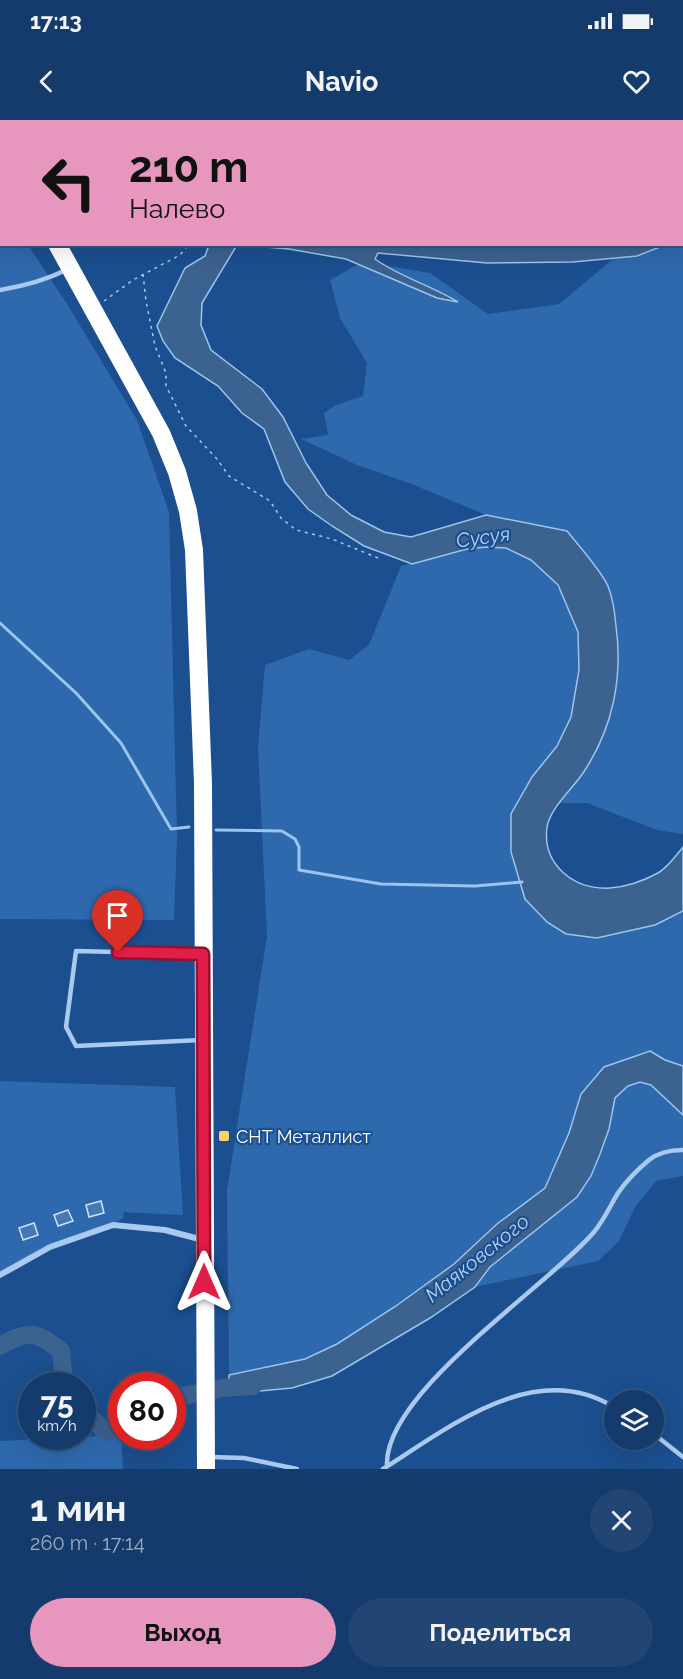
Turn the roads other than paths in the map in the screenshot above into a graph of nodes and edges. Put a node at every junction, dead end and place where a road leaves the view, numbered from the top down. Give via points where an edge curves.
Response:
1 (58, 246) edge
2 (70, 268) junction
3 (0, 290) edge
4 (203, 954) junction
5 (203, 1040) junction
6 (683, 1150) edge
7 (204, 1240) junction
8 (0, 1275) edge
9 (604, 1401) edge
10 (664, 1442) edge
11 (683, 1457) edge
12 (206, 1463) edge
13 (385, 1468) edge
14 (297, 1469) edge

1 - 2 highway
2 - 3 lane via 33,284
2 - 4 highway via 162,433 188,511 194,549 202,760
4 - 5 highway
4 - 5 lane via 76,951 66,1027 76,1046
5 - 7 highway
6 - 13 lane via 669,1150 652,1158 633,1174 595,1231 445,1368 421,1394 392,1438
7 - 8 street via 165,1230 113,1226 50,1247
7 - 12 highway
9 - 13 lane via 552,1390 522,1393 465,1418
10 - 11 lane
12 - 14 lane via 244,1458

